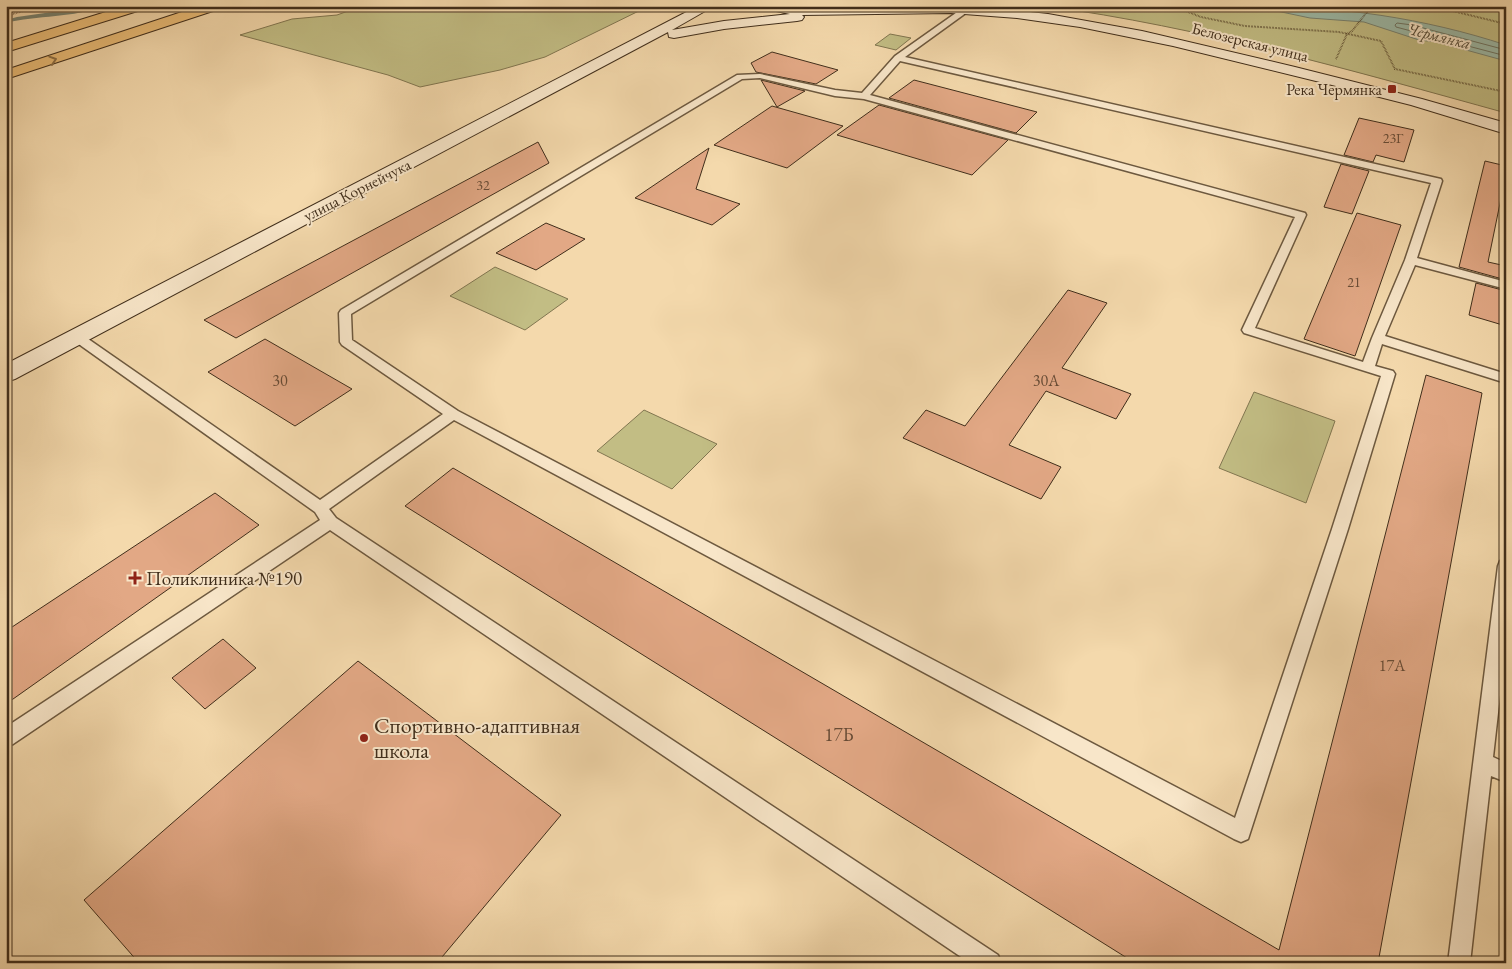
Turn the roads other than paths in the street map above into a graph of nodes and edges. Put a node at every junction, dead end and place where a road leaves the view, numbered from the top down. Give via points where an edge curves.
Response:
1 (139, 6) edge
2 (214, 6) edge
3 (772, 6) edge
4 (704, 8) edge
5 (791, 8) edge
6 (966, 10) junction
7 (831, 12) junction
8 (724, 25) junction
9 (648, 39) junction
10 (6, 48) edge
11 (898, 58) junction
12 (6, 75) edge
13 (864, 96) junction
14 (1506, 129) edge
15 (1411, 260) junction
16 (1506, 286) edge
17 (77, 338) junction
18 (1378, 338) junction
19 (1368, 368) junction
20 (6, 374) edge
21 (1506, 379) edge
22 (453, 414) junction
23 (320, 508) junction
24 (330, 522) junction
25 (1506, 566) edge
26 (6, 738) edge
27 (1482, 762) junction
28 (1506, 773) edge
29 (990, 963) edge
30 (1459, 963) edge

1 - 10 highway
12 -> 2 highway
3 - 5 street, Белозерская улица
4 - 8 street, Белозерская улица via 699,19
4 - 9 street, улица Корнейчука
5 - 7 street, Белозерская улица
6 - 7 street, Белозерская улица
6 - 11 lane
6 - 14 street, Белозерская улица via 1109,28 1353,85
7 - 8 street, Белозерская улица
8 - 9 street, Белозерская улица
9 - 17 street, улица Корнейчука
11 - 13 lane
11 - 15 lane via 1437,181
13 - 19 lane via 1301,215 1248,330
13 - 22 lane via 835,93 760,76 740,77 345,313 346,342
15 - 16 lane
15 - 18 lane
17 - 20 street, улица Корнейчука
17 - 23 lane
18 - 19 lane
18 - 21 lane
19 - 22 lane via 1388,374 1241,832
22 - 23 lane
23 - 24 lane
24 - 26 lane
24 - 29 lane
25 - 27 lane
27 - 28 lane
27 - 30 lane

